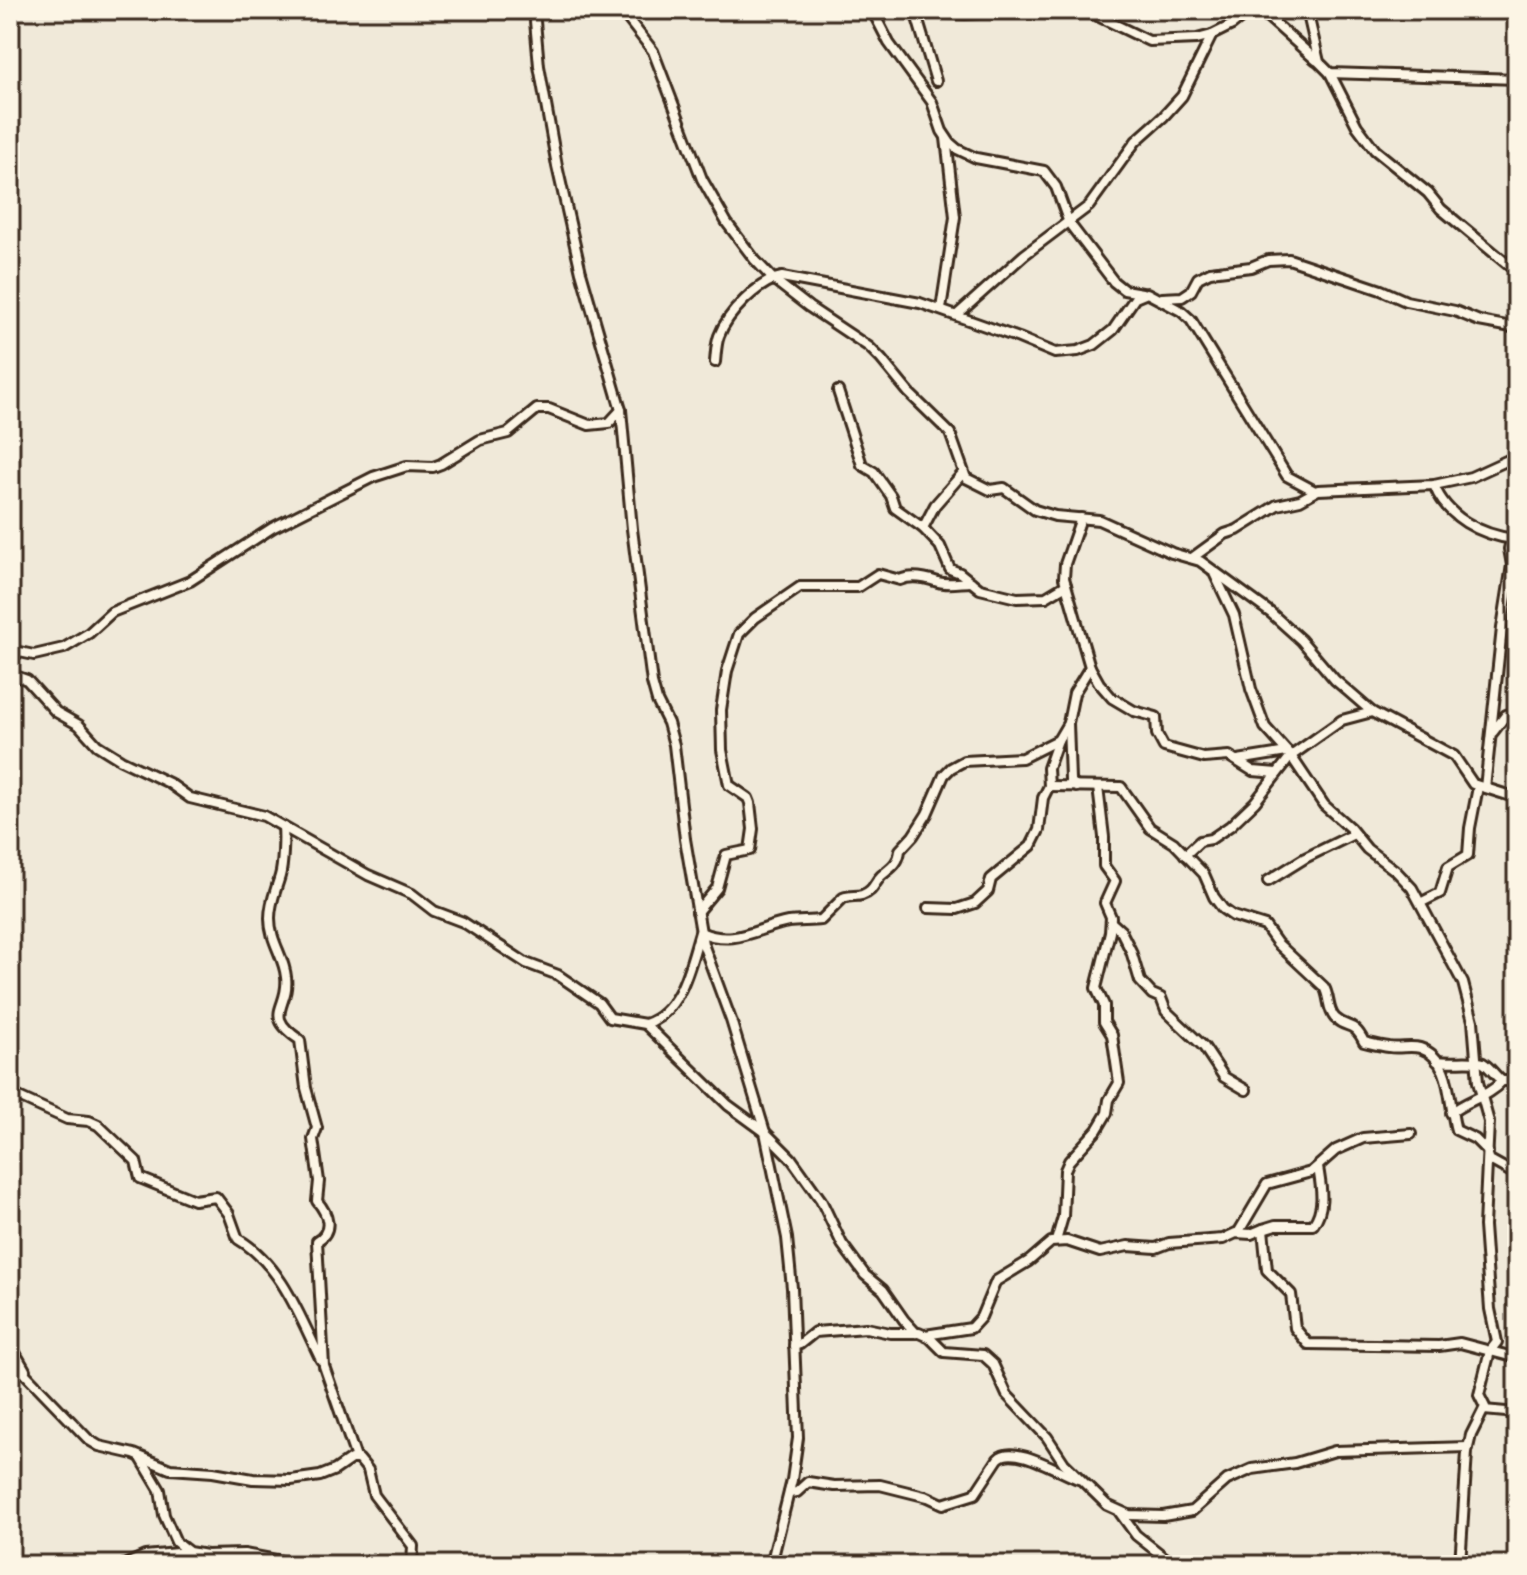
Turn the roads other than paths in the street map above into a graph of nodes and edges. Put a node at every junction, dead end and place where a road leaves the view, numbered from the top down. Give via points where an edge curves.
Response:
1 (534, 10) edge
2 (621, 10) edge
3 (872, 10) edge
4 (888, 10) edge
5 (1023, 10) edge
6 (1085, 10) edge
7 (1251, 10) edge
8 (1260, 10) edge
9 (1307, 10) edge
10 (915, 11) edge
11 (1212, 35) junction
12 (1319, 62) junction
13 (1330, 73) junction
14 (1517, 79) edge
15 (936, 81) dead end
16 (946, 138) junction
17 (1069, 223) junction
18 (1517, 272) edge
19 (773, 279) junction
20 (1143, 293) junction
21 (1158, 298) junction
22 (941, 309) junction
23 (957, 315) junction
24 (1517, 328) edge
25 (715, 362) dead end
26 (838, 391) dead end
27 (621, 410) junction
28 (1517, 456) edge
29 (963, 473) junction
30 (1434, 485) junction
31 (1315, 491) junction
32 (1081, 518) junction
33 (923, 528) junction
34 (1515, 539) edge
35 (1192, 558) junction
36 (1214, 572) junction
37 (971, 582) junction
38 (1066, 585) junction
39 (10, 650) edge
40 (1090, 667) junction
41 (10, 674) edge
42 (1372, 712) junction
43 (1517, 712) edge
44 (1068, 723) junction
45 (1493, 732) junction
46 (1058, 740) junction
47 (1289, 754) junction
48 (1237, 761) junction
49 (1277, 773) junction
50 (1049, 786) junction
51 (1076, 787) junction
52 (1098, 787) junction
53 (1482, 788) junction
54 (1517, 798) edge
55 (283, 827) junction
56 (1354, 834) junction
57 (1185, 855) junction
58 (1268, 881) dead end
59 (1422, 902) junction
60 (928, 908) dead end
61 (697, 912) junction
62 (1110, 921) junction
63 (700, 932) junction
64 (645, 1024) junction
65 (1437, 1061) junction
66 (1476, 1062) junction
67 (1502, 1081) junction
68 (1517, 1081) edge
69 (1246, 1090) dead end
70 (10, 1093) edge
71 (1483, 1097) junction
72 (1451, 1113) junction
73 (765, 1132) junction
74 (1411, 1134) dead end
75 (1488, 1156) junction
76 (1318, 1167) junction
77 (1517, 1175) edge
78 (1263, 1229) junction
79 (1238, 1233) junction
80 (1056, 1241) junction
81 (920, 1334) junction
82 (10, 1344) edge
83 (794, 1346) junction
84 (1490, 1351) junction
85 (10, 1358) edge
86 (1517, 1358) edge
87 (324, 1366) junction
88 (28, 1374) junction
89 (1484, 1410) junction
90 (1517, 1413) edge
91 (1468, 1447) junction
92 (141, 1457) junction
93 (356, 1458) junction
94 (1082, 1481) junction
95 (789, 1493) junction
96 (1120, 1513) junction
97 (189, 1552) junction
98 (124, 1565) edge
99 (303, 1565) edge
100 (355, 1565) edge
101 (377, 1565) edge
102 (412, 1565) edge
103 (771, 1565) edge
104 (1174, 1565) edge
105 (1460, 1565) edge

1 - 27 street via 554,155 583,282
2 - 19 street via 653,51 715,204
3 - 16 street via 932,102
4 - 10 street
5 - 10 street
6 - 11 street via 1149,41
7 - 11 street
8 - 12 street
9 - 12 street
10 - 15 street
11 - 17 street via 1182,96 1136,141 1094,201
12 - 13 street
13 - 14 street
13 - 18 street via 1375,150
16 - 17 street via 976,158 1044,171
16 - 22 street via 955,217
17 - 20 street via 1117,285
17 - 23 street
19 - 22 street via 793,278
19 - 25 street via 753,292 724,327
19 - 29 street via 875,353 950,433
20 - 21 street
20 - 23 street via 1113,330 1094,345 1071,352 1046,351
21 - 24 street via 1182,297 1210,272 1289,259 1406,301
21 - 31 street via 1193,323 1287,476
22 - 23 street
26 - 33 street via 862,465 874,472 895,508
27 - 39 street via 609,423 589,425 537,409 508,433 480,440 441,464 407,466 373,477 258,536 190,581 112,612 64,648 34,655
27 - 61 street via 650,674 671,733
28 - 30 street via 1471,477
29 - 32 street via 990,490 1004,488 1035,510
29 - 33 street
30 - 31 street
30 - 34 street via 1467,525
31 - 35 street via 1277,505
32 - 35 street via 1099,520
32 - 38 street via 1065,564
33 - 37 street via 940,546 950,569
34 - 45 street via 1509,549 1512,565
35 - 36 street
36 - 42 street via 1271,613
36 - 47 street via 1234,615 1261,719
37 - 38 street via 989,593 1032,599
37 - 61 street via 900,580 878,574 858,587 800,587 739,634 722,699 722,750 729,785 750,803 753,839 750,850 726,855 717,888
38 - 40 street
40 - 44 street via 1074,693
40 - 48 street via 1112,698 1156,717 1164,747
41 - 55 street via 27,680 48,706 121,760 190,798 252,811
42 - 47 street via 1342,720
42 - 53 street via 1454,756
43 - 45 street via 1506,715
44 - 46 street
44 - 51 street via 1070,780
45 - 53 street
46 - 50 street via 1048,768
46 - 63 street via 1022,758 964,761 951,768 890,872 868,892 843,898 821,920 787,922 732,937
47 - 48 street
47 - 49 street
47 - 56 street via 1319,799
48 - 49 street via 1253,771
49 - 57 street via 1230,826
50 - 51 street
50 - 60 street via 1034,841 991,879 988,891 957,909
51 - 52 street
52 - 57 street via 1121,787 1150,828
52 - 62 street via 1104,866 1115,881 1105,903
53 - 54 street
53 - 59 street via 1470,822 1468,855 1448,867 1440,893
55 - 64 street via 463,922 526,963 558,975 599,1003 610,1018
55 - 87 street via 281,873 270,918 286,973 280,1019 283,1029 300,1040 317,1128 317,1201 328,1227 317,1241 316,1257
56 - 58 street
56 - 59 street
57 - 65 street via 1204,874 1223,909 1265,926 1324,987 1336,1019 1353,1025 1364,1042 1419,1048
59 - 66 street via 1469,999
61 - 63 street
62 - 69 street via 1121,931 1140,981 1204,1047 1224,1077
62 - 80 street via 1096,988 1112,1035 1119,1083 1097,1130 1065,1170
63 - 64 street via 671,1006 658,1020
63 - 73 street
64 - 73 street via 728,1105
65 - 66 street
65 - 72 street via 1450,1092
66 - 67 street via 1486,1064
66 - 71 street
67 - 68 street
67 - 71 street
70 - 87 street via 67,1119 98,1125 136,1161 140,1178 194,1200 216,1197 238,1239 273,1269
71 - 72 street
71 - 75 street
72 - 75 street via 1456,1130 1475,1139
73 - 81 street via 800,1167 865,1275
73 - 83 street via 787,1238
74 - 76 street via 1363,1138 1336,1150
75 - 77 street
75 - 84 street via 1484,1226 1490,1317 1497,1342
76 - 78 street via 1323,1193 1313,1225
76 - 79 street via 1267,1184
78 - 79 street
78 - 84 street via 1267,1270 1291,1294 1295,1328 1308,1344 1454,1343
79 - 80 street via 1100,1252
80 - 81 street via 996,1281 971,1328
81 - 83 street via 848,1328 815,1332
81 - 94 street via 944,1352 977,1353 989,1359 1007,1395
82 - 88 street
83 - 95 street via 798,1425
84 - 86 street
84 - 89 street via 1479,1395
85 - 88 street
87 - 93 street
88 - 92 street via 89,1440
89 - 90 street
89 - 91 street
91 - 96 street via 1335,1451 1252,1469 1227,1480 1192,1511 1163,1516
91 - 105 street
92 - 93 street via 170,1469 265,1480 320,1476
92 - 97 street via 160,1490 176,1542
93 - 102 street via 368,1470 374,1495 413,1546
94 - 95 street via 1008,1453 1002,1454 975,1494 943,1504 880,1485 808,1482
94 - 96 street
95 - 103 street
96 - 104 street via 1136,1535
97 - 98 street via 145,1556
97 - 99 street via 244,1554
100 - 101 street

